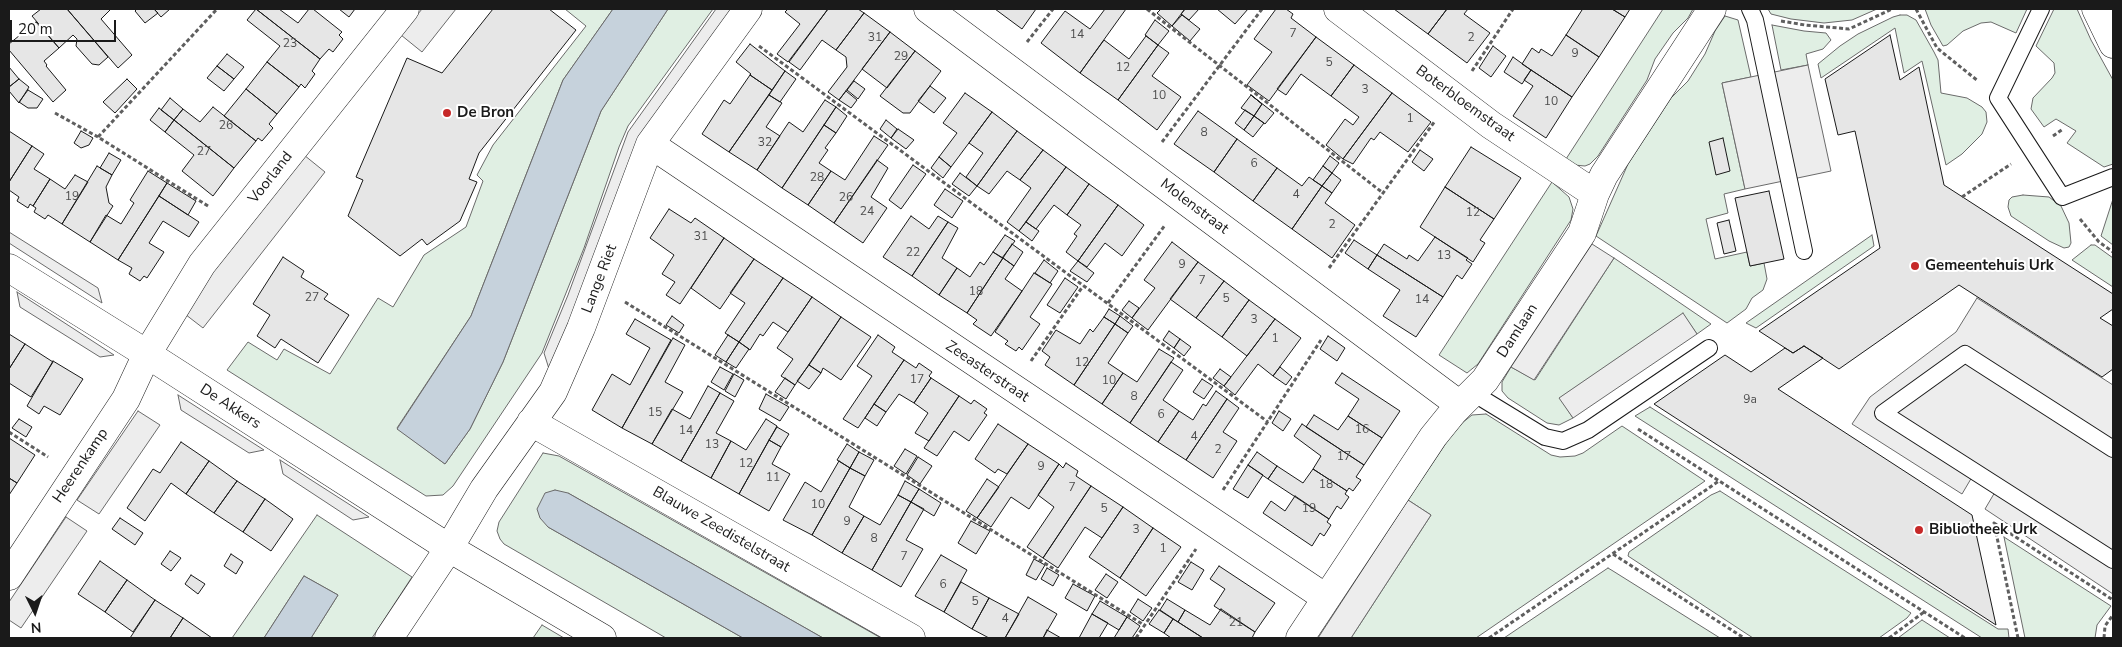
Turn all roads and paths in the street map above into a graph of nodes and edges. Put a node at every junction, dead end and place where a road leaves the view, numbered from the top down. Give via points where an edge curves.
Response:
1 (217, 9) edge
2 (405, 9) edge
3 (748, 9) edge
4 (928, 9) edge
5 (1053, 9) edge
6 (1147, 9) edge
7 (1262, 9) edge
8 (1338, 9) edge
9 (1513, 9) edge
10 (1712, 9) edge
11 (1892, 9) edge
12 (1916, 9) edge
13 (2040, 9) edge
14 (2096, 9) edge
15 (1752, 12) edge
16 (753, 42) dead end
17 (2113, 44) edge
18 (1022, 49) dead end
19 (1218, 66) junction
20 (1467, 78) dead end
21 (1998, 98) junction
22 (55, 113) dead end
23 (1440, 114) dead end
24 (98, 137) junction
25 (650, 144) junction
26 (1157, 148) dead end
27 (2113, 177) edge
28 (1383, 193) junction
29 (1595, 194) junction
30 (2062, 197) junction
31 (1170, 218) dead end
32 (236, 223) junction
33 (1804, 251) dead end
34 (2113, 252) edge
35 (9, 268) edge
36 (1325, 272) dead end
37 (1083, 286) junction
38 (619, 299) dead end
39 (1108, 303) junction
40 (1325, 334) dead end
41 (1709, 348) dead end
42 (147, 354) junction
43 (1030, 362) dead end
44 (1467, 399) junction
45 (1612, 413) junction
46 (531, 422) junction
47 (1268, 422) junction
48 (9, 432) edge
49 (2113, 449) edge
50 (76, 474) junction
51 (1719, 481) junction
52 (1222, 491) dead end
53 (449, 548) junction
54 (1196, 548) dead end
55 (1613, 554) junction
56 (2113, 560) edge
57 (9, 576) edge
58 (1326, 598) junction
59 (2113, 600) edge
60 (1924, 612) junction
61 (2113, 615) edge
62 (1144, 625) junction
63 (389, 638) edge
64 (602, 638) edge
65 (910, 638) edge
66 (1136, 638) edge
67 (1300, 638) edge
68 (1489, 638) edge
69 (1744, 638) edge
70 (1889, 638) edge
71 (1965, 638) edge
72 (2018, 638) edge
73 (2104, 638) edge

1 - 24 path
2 - 32 street, Voorland
3 - 25 street, Lange Riet
4 - 44 street, Molenstraat
5 - 18 path
6 - 19 path
7 - 19 path
8 - 29 street, Boterbloemstraat via 1491,125
9 - 20 path
10 - 29 street, Damlaan via 1615,156
11 - 15 path via 1849,29 1805,25
12 - 21 path via 1937,48
13 - 21 lane
14 - 17 street
15 - 33 lane
16 - 37 path
19 - 26 path
19 - 28 path
21 - 30 lane
22 - 24 path
23 - 28 path
24 - 32 path
25 - 46 street, Lange Riet via 568,361 553,392
25 - 58 street, Zeeasterstraat
27 - 30 lane
28 - 36 path
29 - 44 street, Damlaan via 1584,229 1492,370
30 - 34 path via 2099,242
31 - 39 path
32 - 42 street, Voorland via 202,264
35 - 42 street, De Akkers
37 - 39 path
37 - 43 path
38 - 62 path
39 - 47 path
40 - 47 path
41 - 45 lane
42 - 50 street, Heerenkamp via 126,399
42 - 53 street, De Akkers
44 - 45 lane via 1545,437 1563,441 1588,430
44 - 58 street, Damlaan via 1433,437
45 - 51 path
46 - 53 street, Lange Riet via 484,489
46 - 65 street, Blauwe Zeedistelstraat
47 - 52 path
48 - 50 path
49 - 56 lane via 1965,354 1883,413
50 - 57 street, Heerenkamp
51 - 55 path
51 - 60 path
53 - 63 street
53 - 64 street, De Akkers
54 - 62 path
55 - 68 path
55 - 69 path
58 - 67 street, Damlaan
59 - 72 path via 1994,524
60 - 70 path
60 - 71 path
61 - 73 path via 2105,626
62 - 66 path

